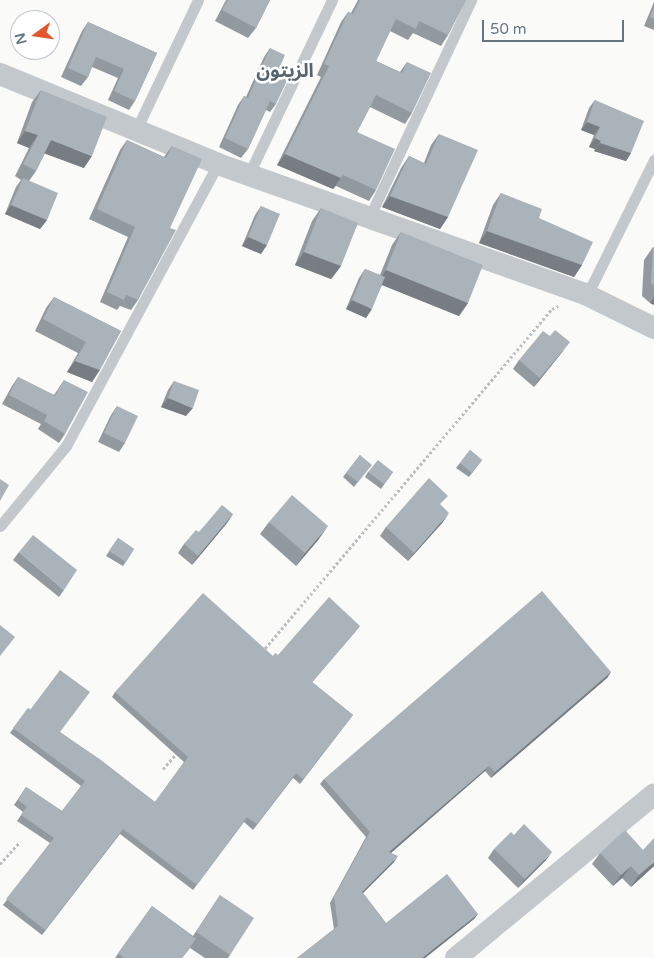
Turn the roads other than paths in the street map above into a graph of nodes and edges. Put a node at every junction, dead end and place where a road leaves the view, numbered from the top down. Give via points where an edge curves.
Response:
1 (198, 0) edge
2 (332, 0) edge
3 (471, 0) edge
4 (0, 74) edge
5 (136, 130) junction
6 (654, 160) edge
7 (218, 164) junction
8 (250, 174) junction
9 (369, 218) junction
10 (587, 295) junction
11 (654, 328) edge
12 (0, 526) edge
13 (654, 794) edge
14 (456, 958) edge

1 - 5 lane
2 - 8 lane
3 - 9 lane
4 - 5 street
5 - 7 street
6 - 10 lane
7 - 8 street
7 - 12 lane via 66,446
8 - 9 street
9 - 10 street
10 - 11 street
13 - 14 street

